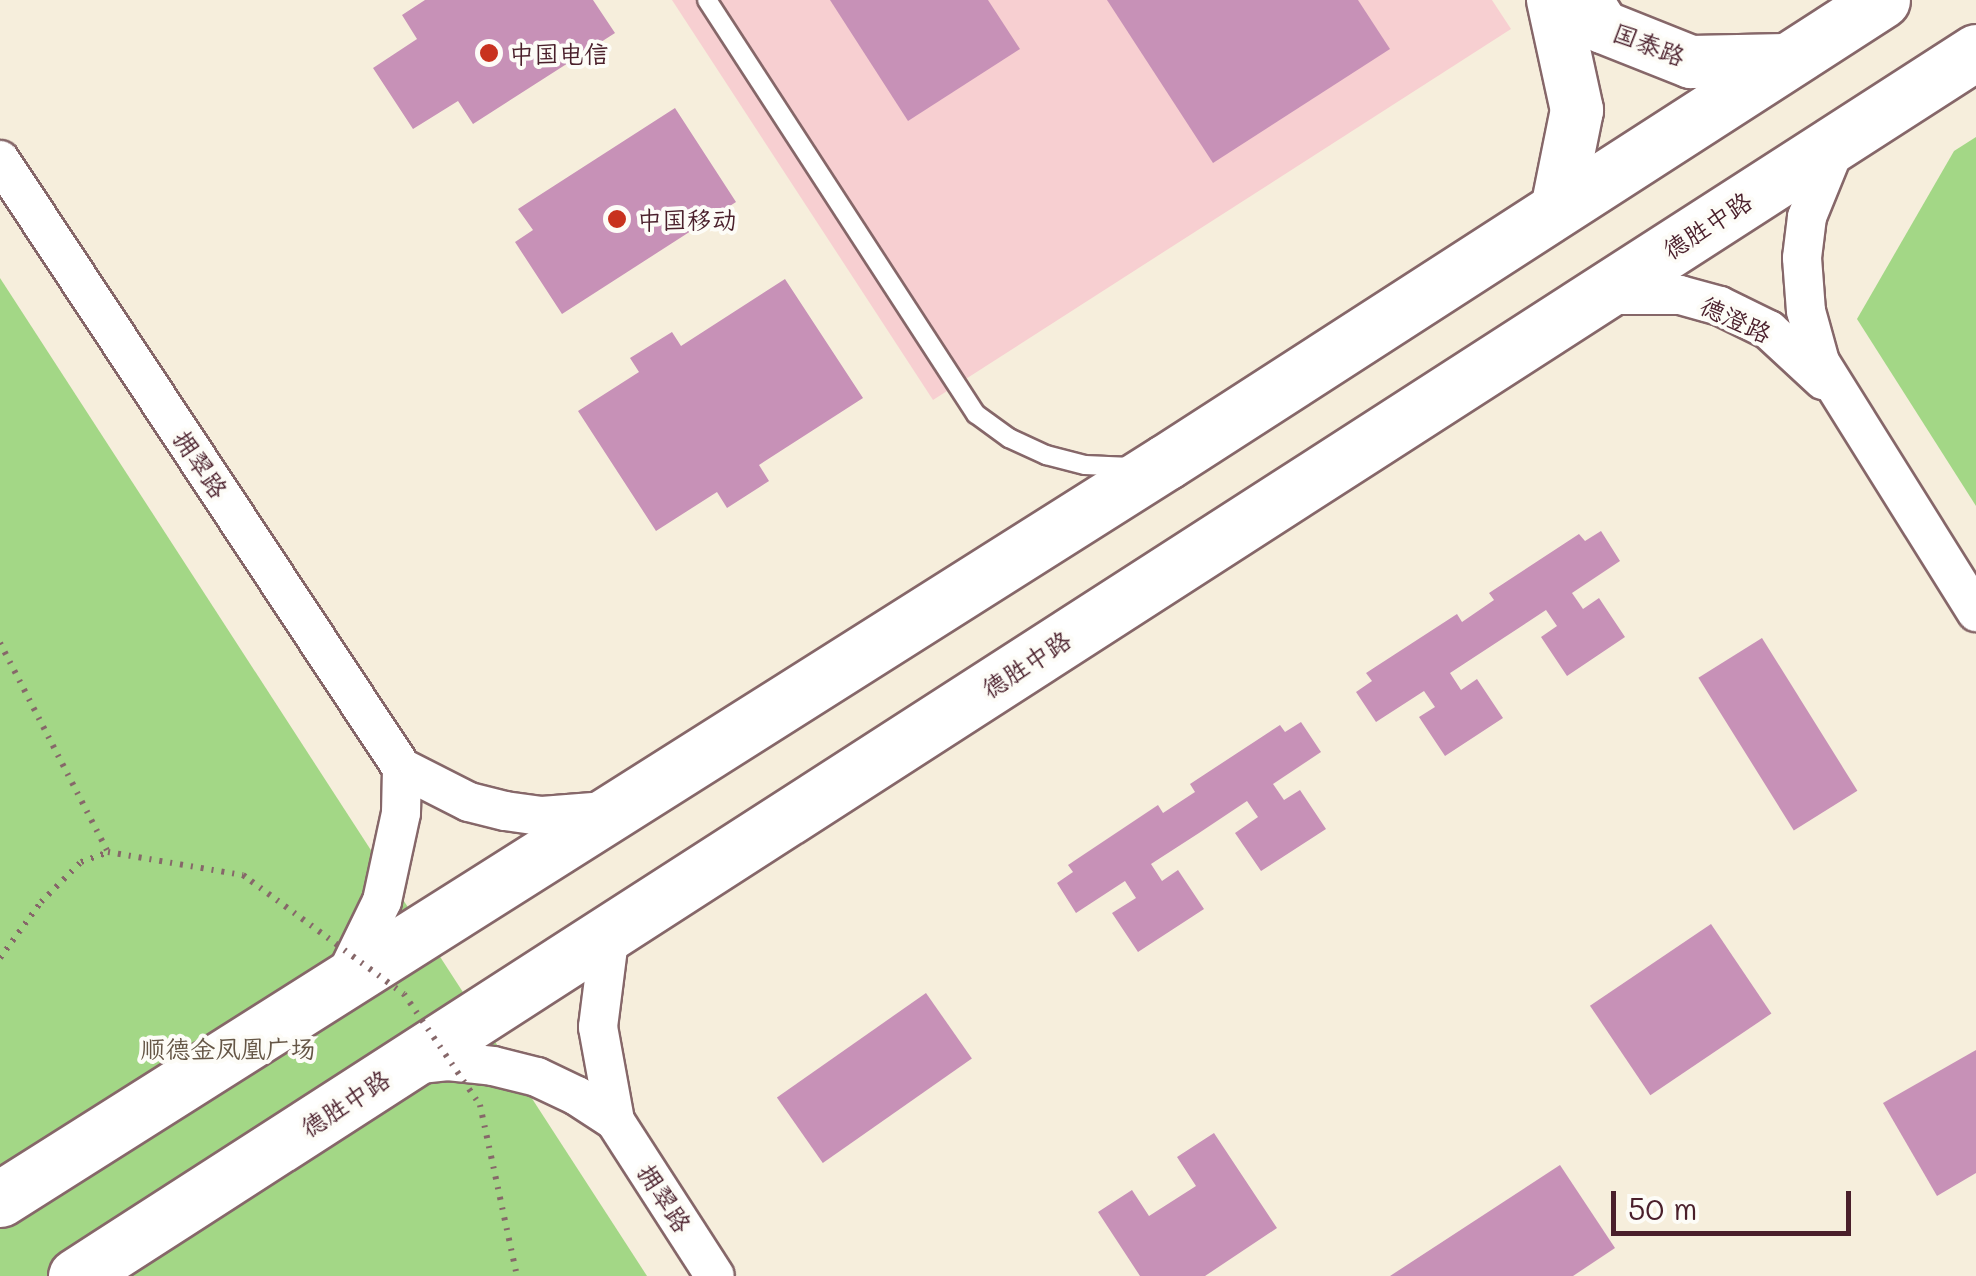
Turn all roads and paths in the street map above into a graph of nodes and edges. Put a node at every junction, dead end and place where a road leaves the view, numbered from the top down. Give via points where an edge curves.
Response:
1 (706, 0) edge
2 (1553, 0) edge
3 (1586, 0) edge
4 (1882, 0) edge
5 (1976, 52) edge
6 (1786, 60) junction
7 (1838, 141) junction
8 (0, 160) edge
9 (1557, 209) junction
10 (1598, 296) junction
11 (1845, 408) junction
12 (1166, 462) junction
13 (1976, 612) edge
14 (0, 643) edge
15 (402, 768) junction
16 (617, 809) junction
17 (108, 852) junction
18 (610, 932) junction
19 (0, 958) edge
20 (343, 982) junction
21 (403, 1065) junction
22 (615, 1121) junction
23 (0, 1199) edge
24 (76, 1276) edge
25 (517, 1276) edge
26 (716, 1276) edge

1 - 12 lane via 976,414 1034,450 1085,466
2 - 9 street via 1576,110
3 - 6 street, 国泰路 via 1603,27 1691,62
4 - 6 main road
5 - 7 main road, 德胜中路
6 - 9 main road
7 - 10 main road, 德胜中路
7 - 11 street, 德澄路 via 1812,204 1802,258 1820,362
8 - 15 street, 拥翠路
9 - 12 main road
10 - 11 street, 德澄路 via 1680,295 1720,306 1770,330 1812,365
10 - 18 main road, 德胜中路
11 - 13 street, 德澄路
12 - 16 main road
14 - 17 path, bridge
15 - 16 street via 434,787 505,811 580,815
15 - 20 street via 401,813 382,901
16 - 20 main road
17 - 19 path via 81,862
17 - 25 path, bridge via 243,875 404,994 480,1104
18 - 21 main road, 德胜中路
18 - 22 street, 拥翠路 via 598,1027
20 - 23 main road
21 - 22 street, 拥翠路 via 448,1062 507,1070 577,1096
21 - 24 main road, 德胜中路
22 - 26 street, 拥翠路

